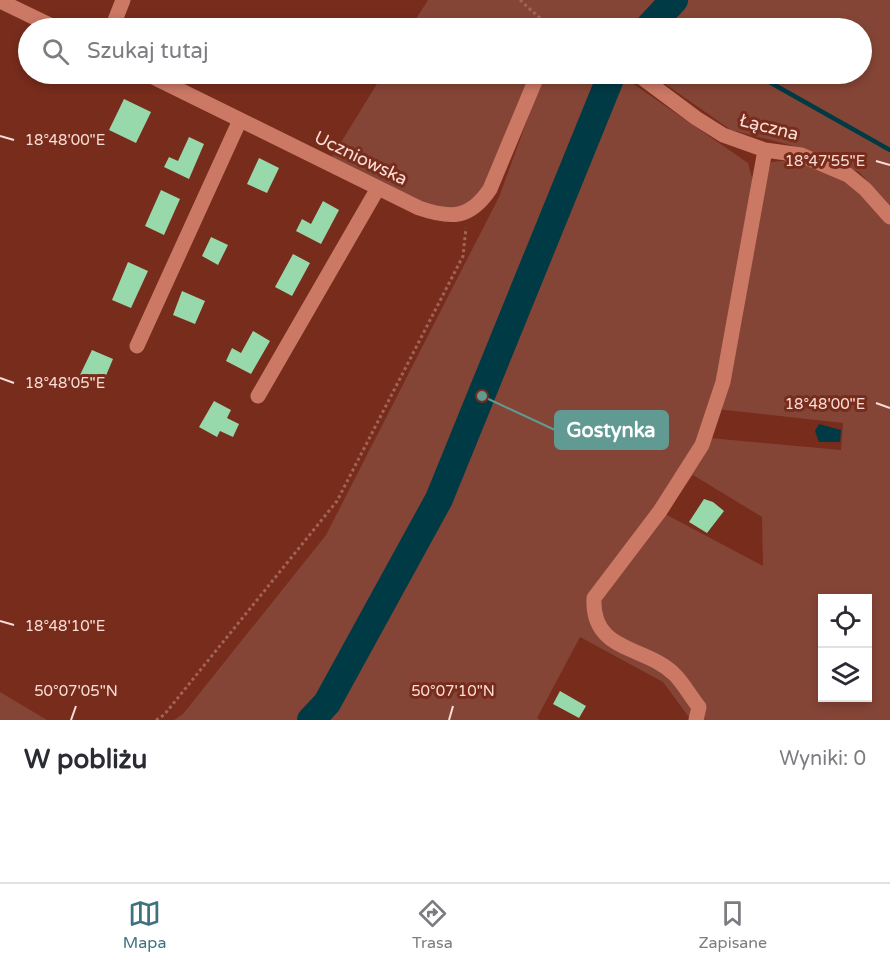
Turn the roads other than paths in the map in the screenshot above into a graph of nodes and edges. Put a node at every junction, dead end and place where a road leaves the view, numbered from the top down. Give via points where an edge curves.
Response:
1 (123, 0) edge
2 (0, 1) edge
3 (35, 18) edge
4 (116, 18) edge
5 (167, 84) edge
6 (534, 84) edge
7 (651, 84) edge
8 (240, 120) junction
9 (765, 150) junction
10 (378, 188) junction
11 (890, 217) edge
12 (137, 346) dead end
13 (258, 396) dead end
14 (696, 720) edge

1 - 4 street
2 - 3 street
5 - 8 street, Uczniowska
6 - 10 street, Uczniowska via 490,189 468,211 444,217
7 - 9 street, Łączna via 723,135
8 - 10 street, Uczniowska
8 - 12 street
9 - 11 street, Łączna via 801,155 848,175
9 - 14 street via 723,382 702,445 660,511 594,598 593,615 611,640 672,672 699,706
10 - 13 street

